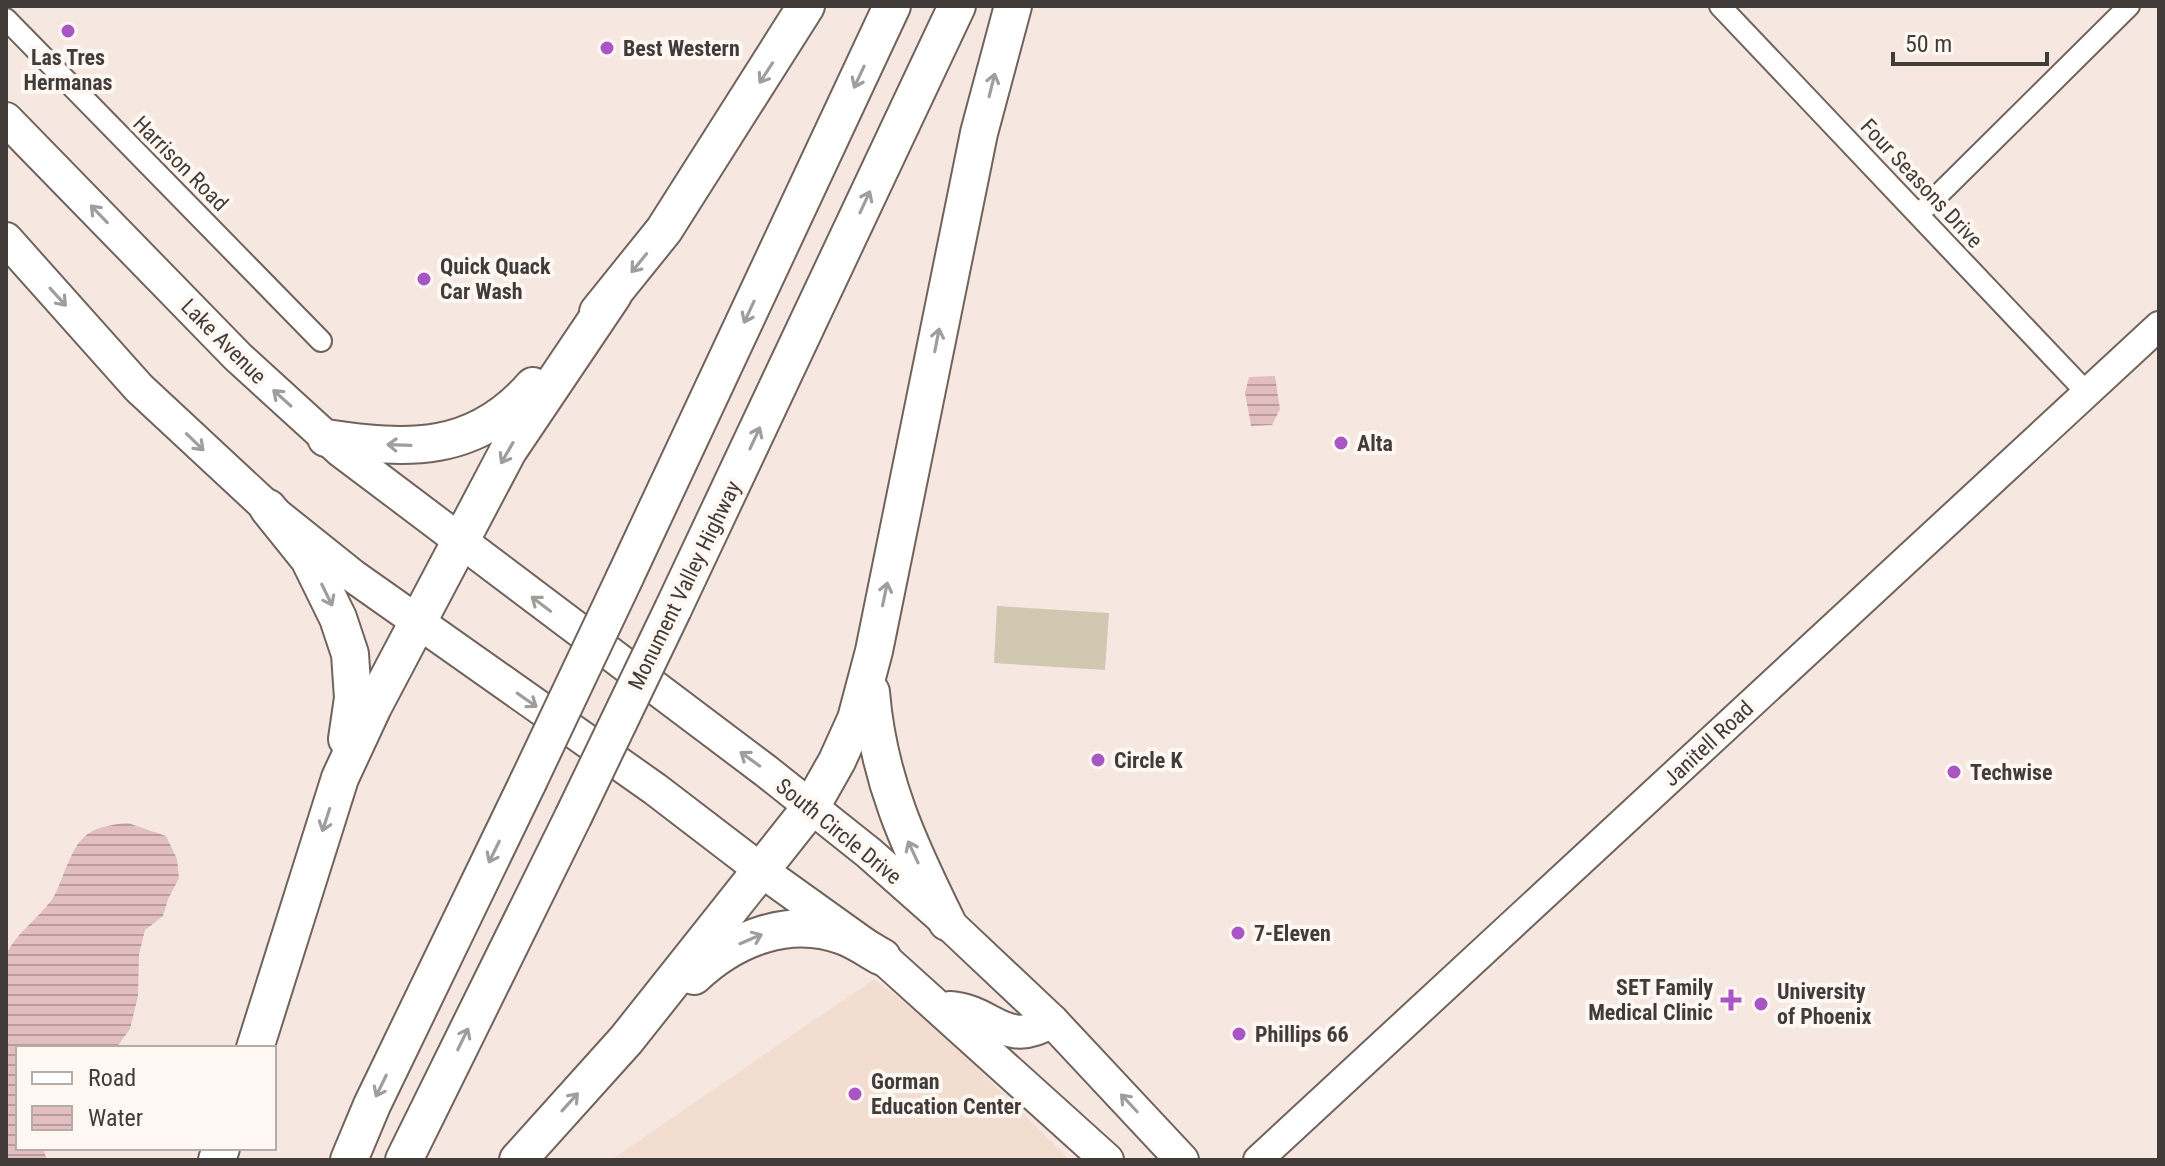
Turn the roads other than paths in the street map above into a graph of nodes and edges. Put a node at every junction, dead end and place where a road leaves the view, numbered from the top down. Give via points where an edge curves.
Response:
1 (806, 6) edge
2 (892, 6) edge
3 (957, 6) edge
4 (1013, 6) edge
5 (1720, 6) edge
6 (2129, 6) edge
7 (6, 19) edge
8 (6, 119) edge
9 (1919, 214) junction
10 (6, 239) edge
11 (613, 295) junction
12 (2159, 326) edge
13 (321, 341) dead end
14 (2088, 394) junction
15 (326, 438) junction
16 (268, 508) junction
17 (460, 543) junction
18 (418, 623) junction
19 (869, 671) junction
20 (340, 778) junction
21 (811, 807) junction
22 (762, 871) junction
23 (947, 922) junction
24 (882, 957) junction
25 (939, 1007) junction
26 (1052, 1021) junction
27 (626, 1040) junction
28 (256, 1046) edge
29 (349, 1160) edge
30 (404, 1160) edge
31 (518, 1160) edge
32 (1107, 1160) edge
33 (1182, 1160) edge
34 (1258, 1160) edge

1 -> 11 highway via 664,230
2 -> 29 highway, bridge
30 -> 3 highway, Monument Valley Highway, bridge via 673,609
19 -> 4 highway via 979,133
5 - 9 street, Four Seasons Drive
6 - 9 street
7 - 13 street, Harrison Road
15 -> 8 main road, Lake Avenue via 238,357
9 - 14 street, Four Seasons Drive
10 -> 16 main road via 139,388
11 -> 15 highway via 526,395 478,431 422,446
11 -> 17 highway via 508,451
12 - 14 street, Janitell Road
14 - 34 street, Janitell Road
15 - 17 main road, Lake Avenue
16 - 18 main road
16 -> 20 highway via 309,559 350,654 353,698
17 - 18 highway
21 -> 17 main road, South Circle Drive
18 - 20 highway
18 -> 22 main road
19 - 21 highway via 856,719
23 -> 19 highway via 891,797 874,730
20 -> 28 highway
21 - 22 highway
21 - 23 main road, South Circle Drive
22 - 24 main road
22 - 27 highway
23 - 26 main road, South Circle Drive
24 - 25 main road
27 -> 24 highway via 704,967 768,932 797,927 825,931 846,936
25 - 26 main road via 969,1010 1018,1033
25 - 32 main road
33 -> 26 main road, South Circle Drive
31 -> 27 highway

